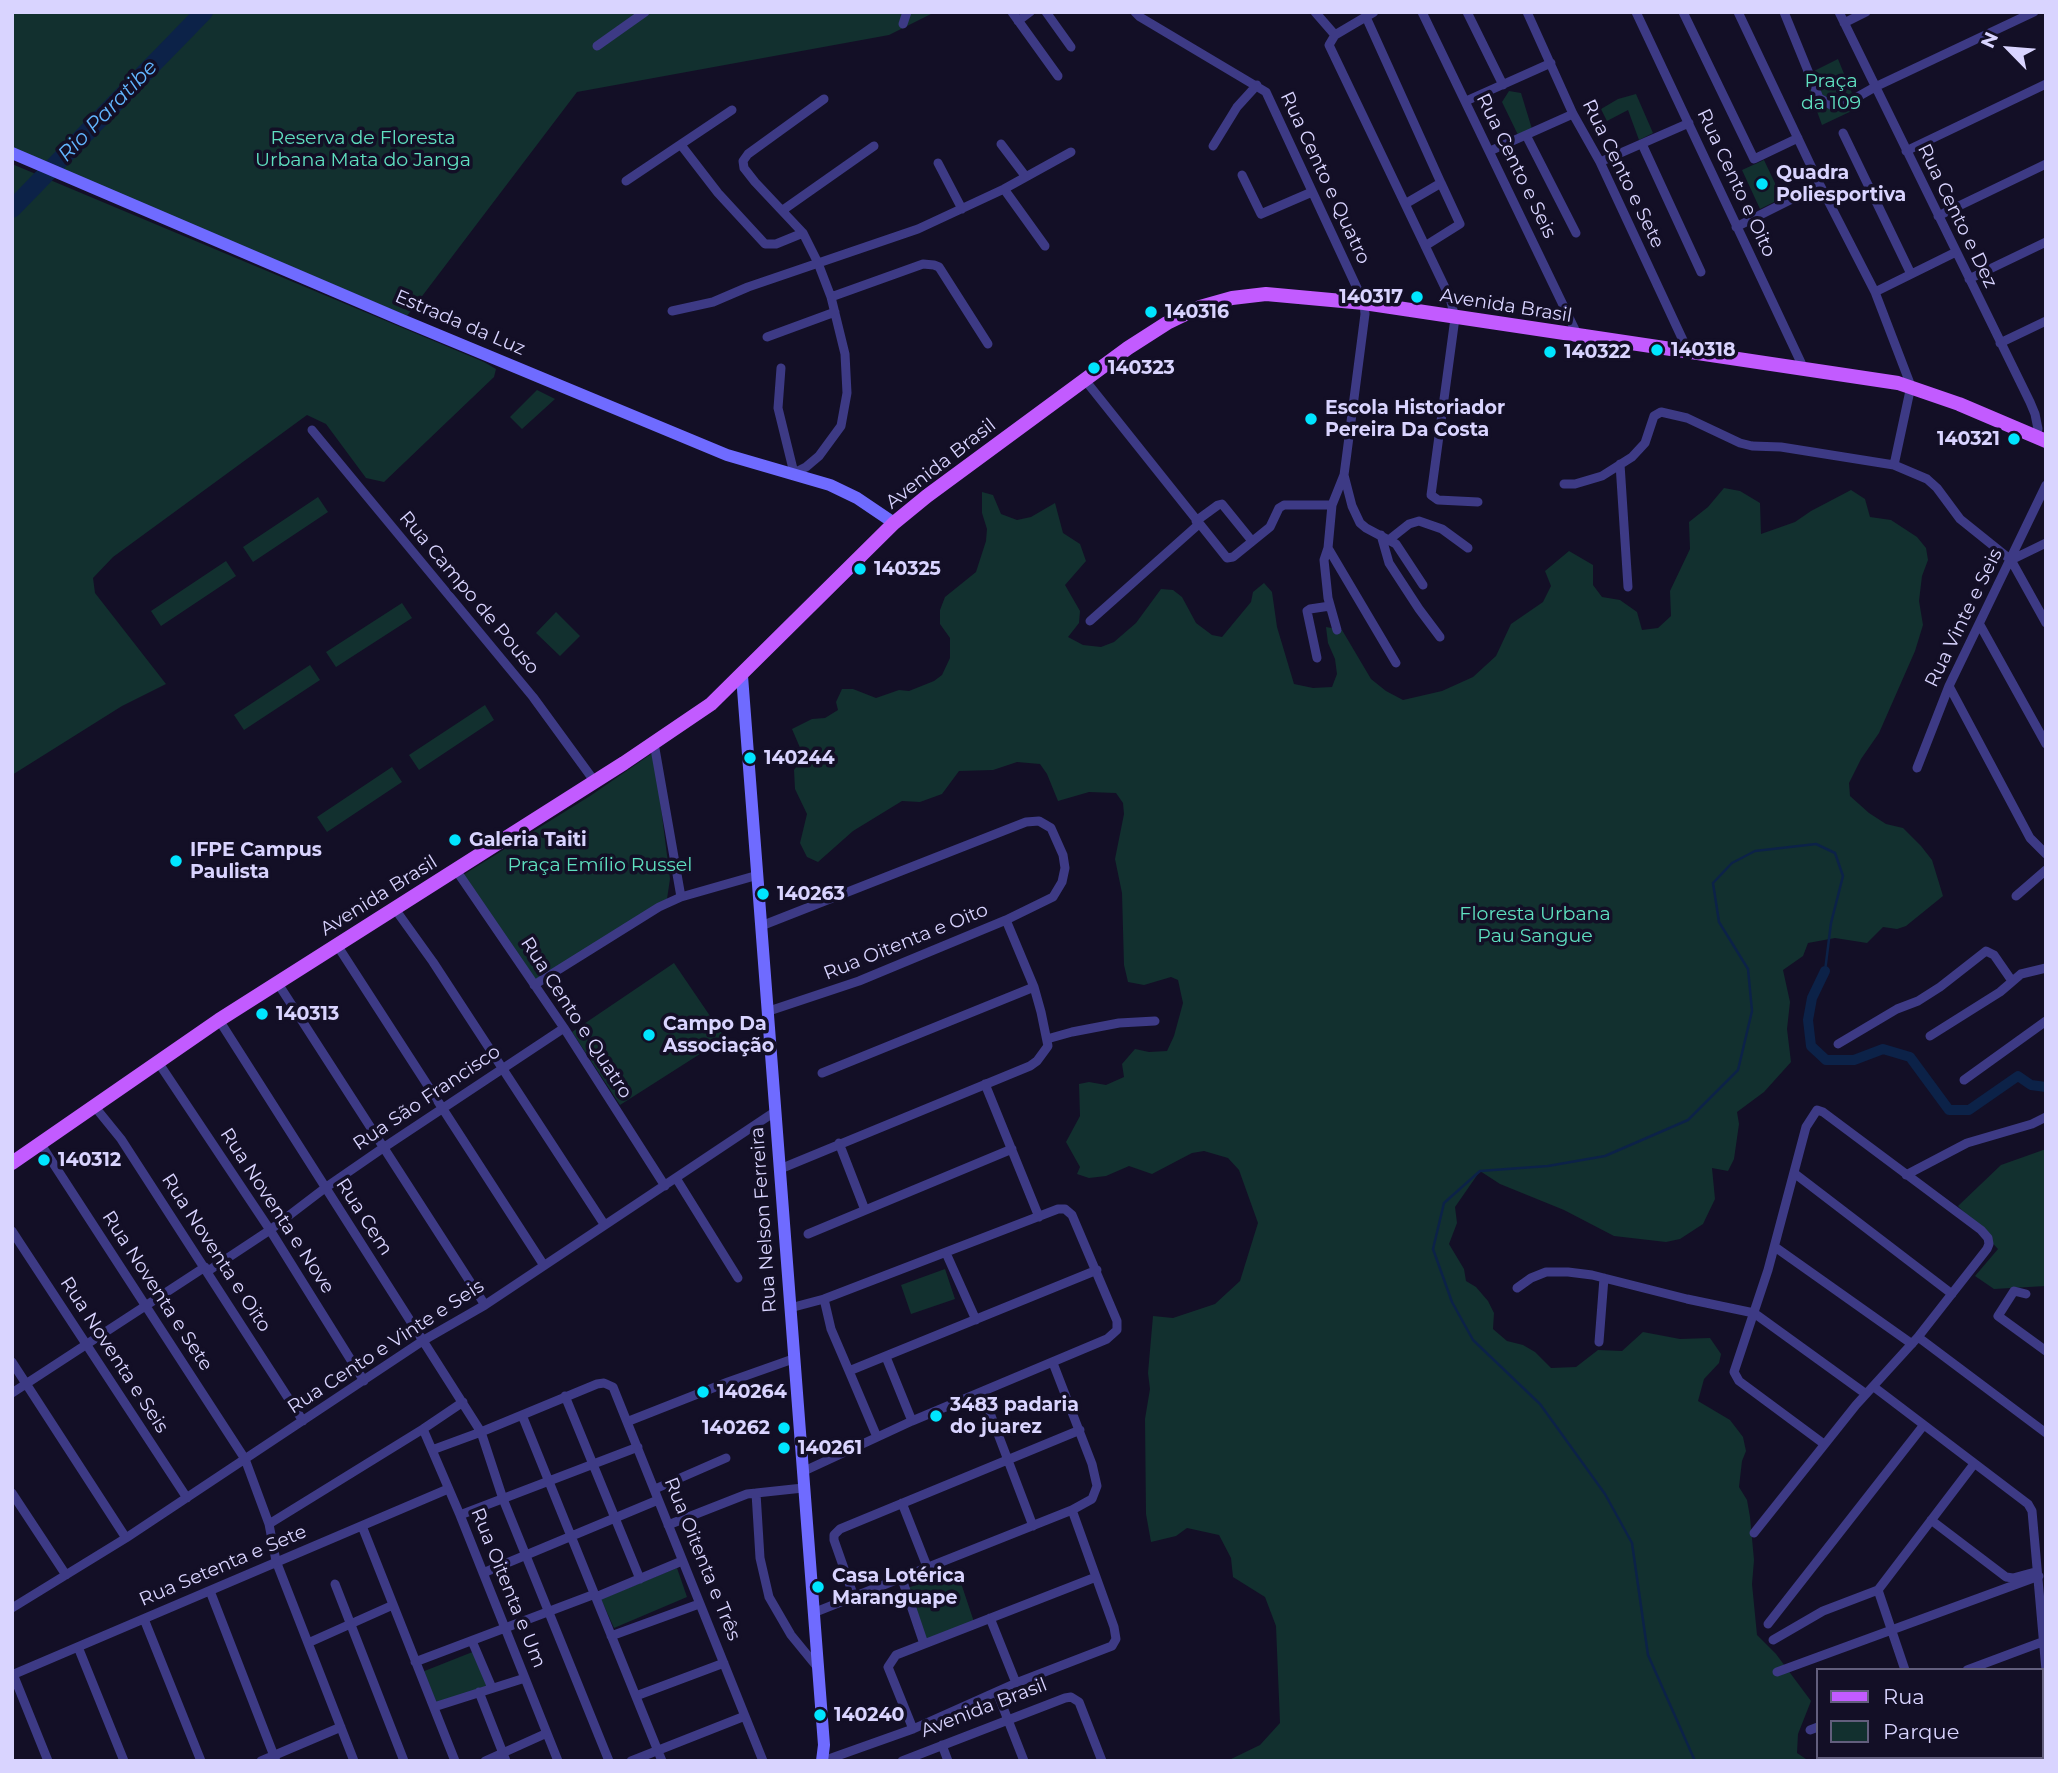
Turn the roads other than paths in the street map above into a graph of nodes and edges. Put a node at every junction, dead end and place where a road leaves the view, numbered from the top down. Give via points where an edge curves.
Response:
1 (645, 12) edge
2 (907, 12) edge
3 (1030, 12) edge
4 (1046, 12) edge
5 (1135, 12) edge
6 (1315, 12) edge
7 (1422, 12) edge
8 (1467, 12) edge
9 (1527, 12) edge
10 (1636, 12) edge
11 (1683, 12) edge
12 (1738, 12) edge
13 (1784, 12) edge
14 (1839, 12) edge
15 (1866, 12) edge
16 (2034, 12) edge
17 (1370, 14) edge
18 (1015, 16) edge
19 (1844, 23) junction
20 (903, 24) dead end
21 (1335, 35) junction
22 (597, 46) dead end
23 (1071, 47) dead end
24 (1551, 63) junction
25 (1058, 76) dead end
26 (2046, 84) edge
27 (1257, 85) junction
28 (1503, 85) junction
29 (1875, 87) junction
30 (824, 99) dead end
31 (1466, 101) junction
32 (732, 110) dead end
33 (1573, 114) junction
34 (1689, 123) junction
35 (1843, 133) dead end
36 (1526, 135) junction
37 (1798, 138) junction
38 (1001, 144) dead end
39 (1642, 144) junction
40 (681, 145) junction
41 (874, 146) dead end
42 (1213, 146) dead end
43 (1906, 151) junction
44 (1071, 152) dead end
45 (1490, 152) junction
46 (12, 153) edge
47 (1600, 162) junction
48 (938, 163) dead end
49 (2046, 164) edge
50 (1242, 175) dead end
51 (1026, 177) junction
52 (626, 181) dead end
53 (1441, 183) junction
54 (1820, 185) junction
55 (1004, 189) junction
56 (1312, 192) junction
57 (1405, 204) junction
58 (962, 209) junction
59 (783, 211) junction
60 (1938, 216) junction
61 (1736, 227) junction
62 (803, 233) junction
63 (1576, 233) dead end
64 (2046, 242) edge
65 (1045, 246) dead end
66 (1425, 246) junction
67 (1956, 252) junction
68 (818, 263) junction
69 (1701, 272) dead end
70 (1911, 274) junction
71 (1969, 279) junction
72 (1875, 292) junction
73 (831, 297) junction
74 (1364, 303) junction
75 (672, 311) dead end
76 (835, 312) junction
77 (1455, 318) junction
78 (2046, 321) edge
79 (1578, 336) junction
80 (767, 337) dead end
81 (2000, 343) junction
82 (988, 344) dead end
83 (1688, 351) junction
84 (781, 368) dead end
85 (1804, 369) junction
86 (1085, 380) junction
87 (1911, 386) junction
88 (312, 430) dead end
89 (2040, 439) edge
90 (1620, 464) junction
91 (1894, 465) junction
92 (794, 473) junction
93 (1344, 475) junction
94 (1564, 484) dead end
95 (2046, 485) edge
96 (1478, 502) dead end
97 (1332, 505) junction
98 (1198, 522) junction
99 (894, 523) junction
100 (1385, 537) junction
101 (1252, 541) junction
102 (2046, 542) edge
103 (1328, 548) junction
104 (1468, 548) dead end
105 (2011, 561) junction
106 (1423, 585) dead end
107 (1628, 587) dead end
108 (1330, 606) junction
109 (2045, 618) edge
110 (1090, 621) dead end
111 (1980, 625) junction
112 (1336, 630) dead end
113 (1440, 637) dead end
114 (1317, 658) dead end
115 (1396, 663) dead end
116 (742, 676) junction
117 (1949, 686) junction
118 (654, 743) junction
119 (2046, 744) edge
120 (1917, 768) dead end
121 (595, 782) junction
122 (2046, 854) edge
123 (456, 870) junction
124 (2046, 870) edge
125 (758, 875) junction
126 (2016, 896) dead end
127 (681, 897) junction
128 (395, 909) junction
129 (1006, 920) junction
130 (761, 926) junction
131 (337, 945) junction
132 (2046, 968) edge
133 (2012, 981) junction
134 (277, 982) junction
135 (534, 985) junction
136 (1034, 987) junction
137 (769, 1011) junction
138 (219, 1020) junction
139 (1155, 1021) dead end
140 (2046, 1021) edge
141 (564, 1028) junction
142 (1930, 1036) dead end
143 (1048, 1043) junction
144 (1838, 1044) dead end
145 (158, 1062) junction
146 (502, 1068) junction
147 (822, 1073) dead end
148 (1964, 1080) dead end
149 (985, 1084) junction
150 (95, 1107) junction
151 (443, 1108) junction
152 (776, 1111) junction
153 (2046, 1117) edge
154 (40, 1143) junction
155 (839, 1143) junction
156 (383, 1148) junction
157 (1012, 1149) junction
158 (12, 1163) edge
159 (780, 1169) junction
160 (1794, 1173) junction
161 (1906, 1175) junction
162 (676, 1178) junction
163 (665, 1186) junction
164 (324, 1188) junction
165 (865, 1210) junction
166 (1039, 1217) junction
167 (604, 1224) junction
168 (270, 1230) junction
169 (12, 1231) edge
170 (808, 1234) dead end
171 (1775, 1247) junction
172 (946, 1253) junction
173 (543, 1264) junction
174 (206, 1269) junction
175 (1097, 1270) junction
176 (738, 1278) dead end
177 (1604, 1278) junction
178 (1517, 1288) dead end
179 (1952, 1294) junction
180 (2026, 1294) dead end
181 (824, 1299) junction
182 (485, 1305) junction
183 (146, 1306) junction
184 (790, 1308) junction
185 (1754, 1312) junction
186 (976, 1320) junction
187 (424, 1340) junction
188 (1915, 1340) junction
189 (1599, 1342) dead end
190 (87, 1344) junction
191 (2046, 1351) edge
192 (886, 1357) junction
193 (793, 1359) junction
194 (12, 1362) edge
195 (1054, 1363) junction
196 (848, 1370) junction
197 (364, 1381) junction
198 (26, 1384) junction
199 (1870, 1391) junction
200 (982, 1392) junction
201 (12, 1393) edge
202 (565, 1396) junction
203 (463, 1402) junction
204 (522, 1415) junction
205 (303, 1421) junction
206 (629, 1421) junction
207 (912, 1421) junction
208 (1923, 1426) junction
209 (423, 1429) junction
210 (1080, 1430) junction
211 (481, 1432) junction
212 (2046, 1433) edge
213 (877, 1437) junction
214 (1824, 1444) junction
215 (638, 1447) junction
216 (432, 1450) junction
217 (726, 1458) dead end
218 (245, 1459) junction
219 (1007, 1460) junction
220 (592, 1463) junction
221 (1974, 1464) junction
222 (802, 1472) junction
223 (549, 1481) junction
224 (803, 1488) junction
225 (448, 1489) junction
226 (655, 1489) junction
227 (12, 1493) edge
228 (756, 1493) junction
229 (187, 1498) junction
230 (502, 1499) junction
231 (659, 1500) junction
232 (902, 1503) junction
233 (1072, 1510) junction
234 (460, 1515) junction
235 (614, 1518) junction
236 (1931, 1520) junction
237 (269, 1524) junction
238 (362, 1525) junction
239 (668, 1525) junction
240 (1033, 1526) junction
241 (1754, 1532) dead end
242 (572, 1536) junction
243 (126, 1538) junction
244 (526, 1555) junction
245 (276, 1561) junction
246 (682, 1561) junction
247 (928, 1569) junction
248 (483, 1573) junction
249 (66, 1574) junction
250 (2039, 1574) junction
251 (1096, 1577) junction
252 (640, 1579) junction
253 (902, 1579) junction
254 (335, 1584) dead end
255 (1878, 1590) junction
256 (210, 1591) junction
257 (596, 1596) junction
258 (854, 1597) junction
259 (699, 1604) junction
260 (393, 1605) junction
261 (12, 1608) edge
262 (549, 1611) junction
263 (813, 1613) junction
264 (990, 1618) junction
265 (144, 1619) junction
266 (351, 1624) junction
267 (1768, 1624) dead end
268 (504, 1629) junction
269 (1892, 1630) junction
270 (611, 1636) junction
271 (1773, 1640) dead end
272 (472, 1641) junction
273 (2042, 1642) junction
274 (308, 1643) junction
275 (924, 1644) junction
276 (78, 1647) junction
277 (415, 1662) junction
278 (724, 1663) junction
279 (818, 1668) junction
280 (1904, 1668) edge
281 (1972, 1668) edge
282 (2046, 1670) edge
283 (1776, 1672) dead end
284 (13, 1674) edge
285 (525, 1678) junction
286 (1016, 1683) junction
287 (492, 1688) junction
288 (480, 1692) junction
289 (997, 1692) junction
290 (636, 1696) junction
291 (434, 1707) junction
292 (745, 1716) junction
293 (1007, 1720) junction
294 (341, 1727) junction
295 (913, 1729) junction
296 (547, 1733) junction
297 (942, 1745) junction
298 (657, 1750) junction
299 (505, 1757) edge
300 (275, 1758) edge
301 (48, 1761) edge
302 (124, 1761) edge
303 (201, 1761) edge
304 (261, 1761) edge
305 (354, 1761) edge
306 (404, 1761) edge
307 (455, 1761) edge
308 (485, 1761) edge
309 (558, 1761) edge
310 (609, 1761) edge
311 (631, 1761) edge
312 (662, 1761) edge
313 (763, 1761) edge
314 (822, 1761) edge
315 (902, 1761) edge
316 (948, 1761) edge
317 (1024, 1761) edge
318 (1102, 1761) edge

1 - 22 street
2 - 20 street
3 - 18 street
4 - 23 street
5 - 27 street, Rua Cento e Quatro
6 - 21 street
7 - 31 street, Rua Cento e Seis
8 - 28 street
9 - 24 street, Rua Cento e Sete
10 - 34 street, Rua Cento e Oito
11 - 37 street via 1754,159
12 - 37 street
13 - 29 street via 1819,98 1833,106 1845,104
14 - 19 street, Rua Cento e Dez
15 - 19 street
16 - 29 street
17 - 21 street
17 - 53 street
18 - 25 street
19 - 29 street, Rua Cento e Dez
21 - 57 street via 1331,51
24 - 28 street
24 - 33 street, Rua Cento e Sete
26 - 43 street
27 - 42 street
27 - 56 street, Rua Cento e Quatro via 1266,92
28 - 31 street
29 - 43 street, Rua Cento e Dez
30 - 59 street via 743,161 755,183
31 - 45 street, Rua Cento e Seis
32 - 40 street
33 - 36 street
33 - 47 street, Rua Cento e Sete
34 - 39 street
34 - 61 street, Rua Cento e Oito
35 - 70 street
36 - 45 street
36 - 63 street
37 - 54 street
38 - 51 street
39 - 47 street
39 - 69 street
40 - 52 street
40 - 62 street via 765,244
41 - 59 street
43 - 60 street, Rua Cento e Dez
44 - 51 street
45 - 79 street, Rua Cento e Seis
46 - 92 main road, Estrada da Luz via 715,450
47 - 83 street, Rua Cento e Sete
48 - 58 street
49 - 60 street
50 - 56 street via 1261,214
51 - 55 street
53 - 57 street
53 - 66 street via 1460,224
54 - 61 street
54 - 72 street
55 - 58 street
55 - 65 street
56 - 74 street, Rua Cento e Quatro
57 - 66 street
58 - 68 street via 873,247
59 - 62 street
60 - 67 street, Rua Cento e Dez
61 - 85 street, Rua Cento e Oito
62 - 68 street
64 - 71 street
66 - 77 street
67 - 70 street
67 - 71 street, Rua Cento e Dez
68 - 73 street
68 - 75 street via 713,302
70 - 72 street
71 - 81 street, Rua Cento e Dez
72 - 87 street
73 - 76 street
73 - 82 street via 923,264 934,265
74 - 77 main road, Avenida Brasil
74 - 86 main road, Avenida Brasil via 1266,294 1232,298 1167,323
74 - 93 street
76 - 80 street
76 - 92 street via 846,365 845,412 841,426 819,456
77 - 79 main road, Avenida Brasil
77 - 96 street via 1431,495 1438,500
78 - 81 street
79 - 83 main road, Avenida Brasil
81 - 89 street, Rua Cento e Dez via 2035,414
83 - 85 main road, Avenida Brasil
84 - 92 street via 778,408
85 - 87 main road, Avenida Brasil
86 - 98 street
86 - 99 main road, Avenida Brasil
87 - 89 main road, Avenida Brasil
87 - 91 street
88 - 121 street, Rua Campo de Pouso via 533,697
90 - 91 street via 1639,452 1654,416 1665,412 1752,446
90 - 94 street via 1592,480
90 - 107 street
91 - 105 street via 1927,479 1960,519
92 - 99 main road, Estrada da Luz via 857,498
93 - 97 street
93 - 100 street via 1360,523
95 - 105 street, Rua Vinte e Seis
97 - 101 street via 1284,505 1273,523
97 - 103 street
98 - 101 street via 1222,505
98 - 101 street via 1228,559
98 - 110 street
99 - 116 main road, Avenida Brasil
100 - 104 street via 1419,521 1442,528
100 - 106 street via 1399,547
100 - 113 street via 1389,563
102 - 105 street
103 - 108 street via 1324,569
103 - 115 street
105 - 109 street
105 - 111 street, Rua Vinte e Seis
108 - 112 street
108 - 114 street via 1307,611
111 - 117 street, Rua Vinte e Seis
111 - 119 street
116 - 118 main road, Avenida Brasil
116 - 125 main road, Rua Nelson Ferreira
117 - 120 street, Rua Vinte e Seis
117 - 122 street via 2029,838
118 - 121 main road, Avenida Brasil
118 - 127 street
121 - 123 main road, Avenida Brasil
123 - 128 main road, Avenida Brasil
123 - 135 street, Rua Cento e Quatro
124 - 126 street
125 - 127 street
125 - 130 main road, Rua Nelson Ferreira
127 - 135 street
128 - 131 main road, Avenida Brasil
128 - 146 street
129 - 130 street, Rua Oitenta e Oito via 1058,891 1065,868 1063,855 1051,828 1040,821 1026,822
129 - 136 street
129 - 137 street, Rua Oitenta e Oito via 859,981
130 - 137 main road, Rua Nelson Ferreira
131 - 134 main road, Avenida Brasil
131 - 151 street
132 - 133 street
133 - 142 street
133 - 144 street via 1986,951 1940,988
134 - 138 main road, Avenida Brasil
134 - 156 street
135 - 141 street, Rua Cento e Quatro
136 - 143 street
136 - 147 street
137 - 152 main road, Rua Nelson Ferreira
138 - 145 main road, Avenida Brasil
138 - 164 street, Rua Cem
139 - 143 street via 1072,1032
140 - 148 street
141 - 146 street, Rua São Francisco
141 - 163 street, Rua Cento e Quatro
143 - 149 street via 1030,1066
145 - 150 main road, Avenida Brasil
145 - 168 street, Rua Noventa e Nove
146 - 151 street, Rua São Francisco
146 - 167 street
149 - 155 street
149 - 157 street
150 - 154 main road, Avenida Brasil
150 - 174 street, Rua Noventa e Oito
151 - 156 street, Rua São Francisco
151 - 173 street
152 - 159 main road, Rua Nelson Ferreira
152 - 162 street, Rua Cento e Vinte e Seis
153 - 161 street via 1967,1143
154 - 158 main road, Avenida Brasil
154 - 183 street, Rua Noventa e Sete
155 - 159 street
155 - 165 street
156 - 164 street, Rua São Francisco
156 - 182 street
157 - 165 street
157 - 166 street
159 - 184 main road, Rua Nelson Ferreira
160 - 161 street via 1806,1127 1817,1110
160 - 171 street
160 - 179 street
161 - 179 street via 1985,1234 1989,1244
162 - 163 street, Rua Cento e Vinte e Seis
162 - 176 street
163 - 167 street, Rua Cento e Vinte e Seis
164 - 168 street, Rua São Francisco
164 - 187 street, Rua Cem
165 - 170 street
166 - 172 street
166 - 175 street via 1065,1209
167 - 173 street, Rua Cento e Vinte e Seis
168 - 174 street, Rua São Francisco
168 - 197 street, Rua Noventa e Nove
169 - 190 street, Rua Noventa e Seis
171 - 185 street
171 - 188 street
172 - 181 street
172 - 186 street
173 - 182 street, Rua Cento e Vinte e Seis
174 - 183 street, Rua São Francisco
174 - 205 street, Rua Noventa e Oito
175 - 186 street
175 - 195 street via 1117,1329 1107,1339
177 - 178 street via 1546,1272
177 - 185 street
177 - 189 street
179 - 188 street
180 - 191 street via 2012,1294 1998,1316
181 - 184 street
181 - 196 street
182 - 187 street, Rua Cento e Vinte e Seis
183 - 190 street, Rua São Francisco
183 - 218 street, Rua Noventa e Sete
184 - 193 main road, Rua Nelson Ferreira
185 - 199 street
185 - 214 street via 1735,1378
186 - 192 street
187 - 197 street, Rua Cento e Vinte e Seis
187 - 203 street, Rua Cem
188 - 199 street
188 - 212 street
190 - 198 street, Rua São Francisco
190 - 229 street, Rua Noventa e Seis
192 - 196 street
192 - 207 street
193 - 206 street
193 - 222 main road, Rua Nelson Ferreira
194 - 198 street
195 - 200 street
195 - 210 street
196 - 213 street
197 - 205 street, Rua Cento e Vinte e Seis
198 - 201 street, Rua São Francisco
198 - 243 street
199 - 208 street
199 - 214 street
200 - 207 street
200 - 219 street
202 - 204 street
202 - 206 street, Rua Oitenta e Três via 604,1383 613,1387
202 - 220 street
203 - 209 street
203 - 211 street, Rua Cem
204 - 211 street
204 - 223 street
205 - 218 street, Rua Cento e Vinte e Seis
206 - 215 street, Rua Oitenta e Três
207 - 213 street
208 - 221 street
208 - 267 street
209 - 216 street, Rua Oitenta e Um
209 - 237 street
210 - 219 street
210 - 233 street via 1097,1486 1092,1499
211 - 216 street
211 - 230 street, Rua Cem
213 - 222 street
214 - 241 street
215 - 220 street
215 - 226 street, Rua Oitenta e Três
216 - 225 street, Rua Oitenta e Um
217 - 226 street
218 - 229 street, Rua Cento e Vinte e Seis
218 - 237 street, Rua Noventa e Sete
219 - 232 street
219 - 240 street
220 - 223 street
220 - 235 street
221 - 236 street
221 - 250 street via 2028,1504
222 - 224 main road, Rua Nelson Ferreira
223 - 230 street
223 - 242 street
224 - 228 street
224 - 263 main road, Rua Nelson Ferreira
225 - 234 street, Rua Oitenta e Um
225 - 238 street, Rua Setenta e Sete
226 - 231 street, Rua Oitenta e Três
227 - 249 street
228 - 239 street
228 - 279 street via 760,1558 769,1597
229 - 243 street, Rua Cento e Vinte e Seis
230 - 234 street
230 - 244 street, Rua Cem
231 - 235 street
231 - 239 street, Rua Oitenta e Três
232 - 247 street
232 - 258 street via 836,1532 834,1540
233 - 240 street
233 - 251 street
234 - 248 street, Rua Oitenta e Um
235 - 242 street
235 - 252 street
236 - 250 street via 2006,1577
236 - 255 street
237 - 245 street, Rua Noventa e Sete
238 - 245 street, Rua Setenta e Sete
238 - 260 street
239 - 246 street, Rua Oitenta e Três
240 - 247 street
242 - 244 street
242 - 257 street
243 - 249 street, Rua Cento e Vinte e Seis
244 - 248 street
244 - 262 street, Rua Cem
245 - 256 street, Rua Setenta e Sete
245 - 274 street, Rua Noventa e Sete
246 - 252 street
246 - 259 street, Rua Oitenta e Três
247 - 253 street
248 - 268 street, Rua Oitenta e Um
249 - 261 street, Rua Cento e Vinte e Seis
250 - 269 street
250 - 273 street
251 - 264 street
251 - 286 street via 1115,1643
252 - 257 street
253 - 258 street
253 - 275 street
254 - 266 street
255 - 269 street
255 - 271 street via 1823,1611
256 - 265 street, Rua Setenta e Sete
256 - 300 street
257 - 262 street
257 - 270 street
258 - 263 street
259 - 270 street
259 - 278 street, Rua Oitenta e Três
260 - 266 street
260 - 277 street
262 - 268 street
262 - 310 street, Rua Cem
263 - 279 main road, Rua Nelson Ferreira
264 - 275 street
264 - 286 street
265 - 276 street, Rua Setenta e Sete
265 - 303 street
266 - 274 street
266 - 306 street
268 - 272 street
268 - 285 street, Rua Oitenta e Um
269 - 280 street
269 - 283 street
270 - 290 street
272 - 277 street
272 - 287 street
273 - 281 street
273 - 282 street
274 - 294 street, Rua Noventa e Sete
275 - 295 street via 896,1655 888,1667
276 - 284 street, Rua Setenta e Sete
276 - 302 street
277 - 291 street
278 - 290 street
278 - 292 street, Rua Oitenta e Três
279 - 314 main road, Rua Nelson Ferreira
284 - 301 street
285 - 287 street
285 - 296 street, Rua Oitenta e Um
286 - 289 street
287 - 288 street
288 - 291 street
288 - 299 street
289 - 293 street
289 - 295 street
290 - 298 street
291 - 307 street
292 - 298 street
292 - 313 street, Rua Oitenta e Três
293 - 297 street, Avenida Brasil
293 - 317 street
293 - 318 street, Avenida Brasil via 1071,1697 1079,1702
294 - 300 street
294 - 305 street, Rua Noventa e Sete
295 - 314 street
296 - 299 street
296 - 309 street, Rua Oitenta e Um
297 - 315 street, Avenida Brasil
297 - 316 street
298 - 311 street
298 - 312 street
299 - 308 street
300 - 304 street

